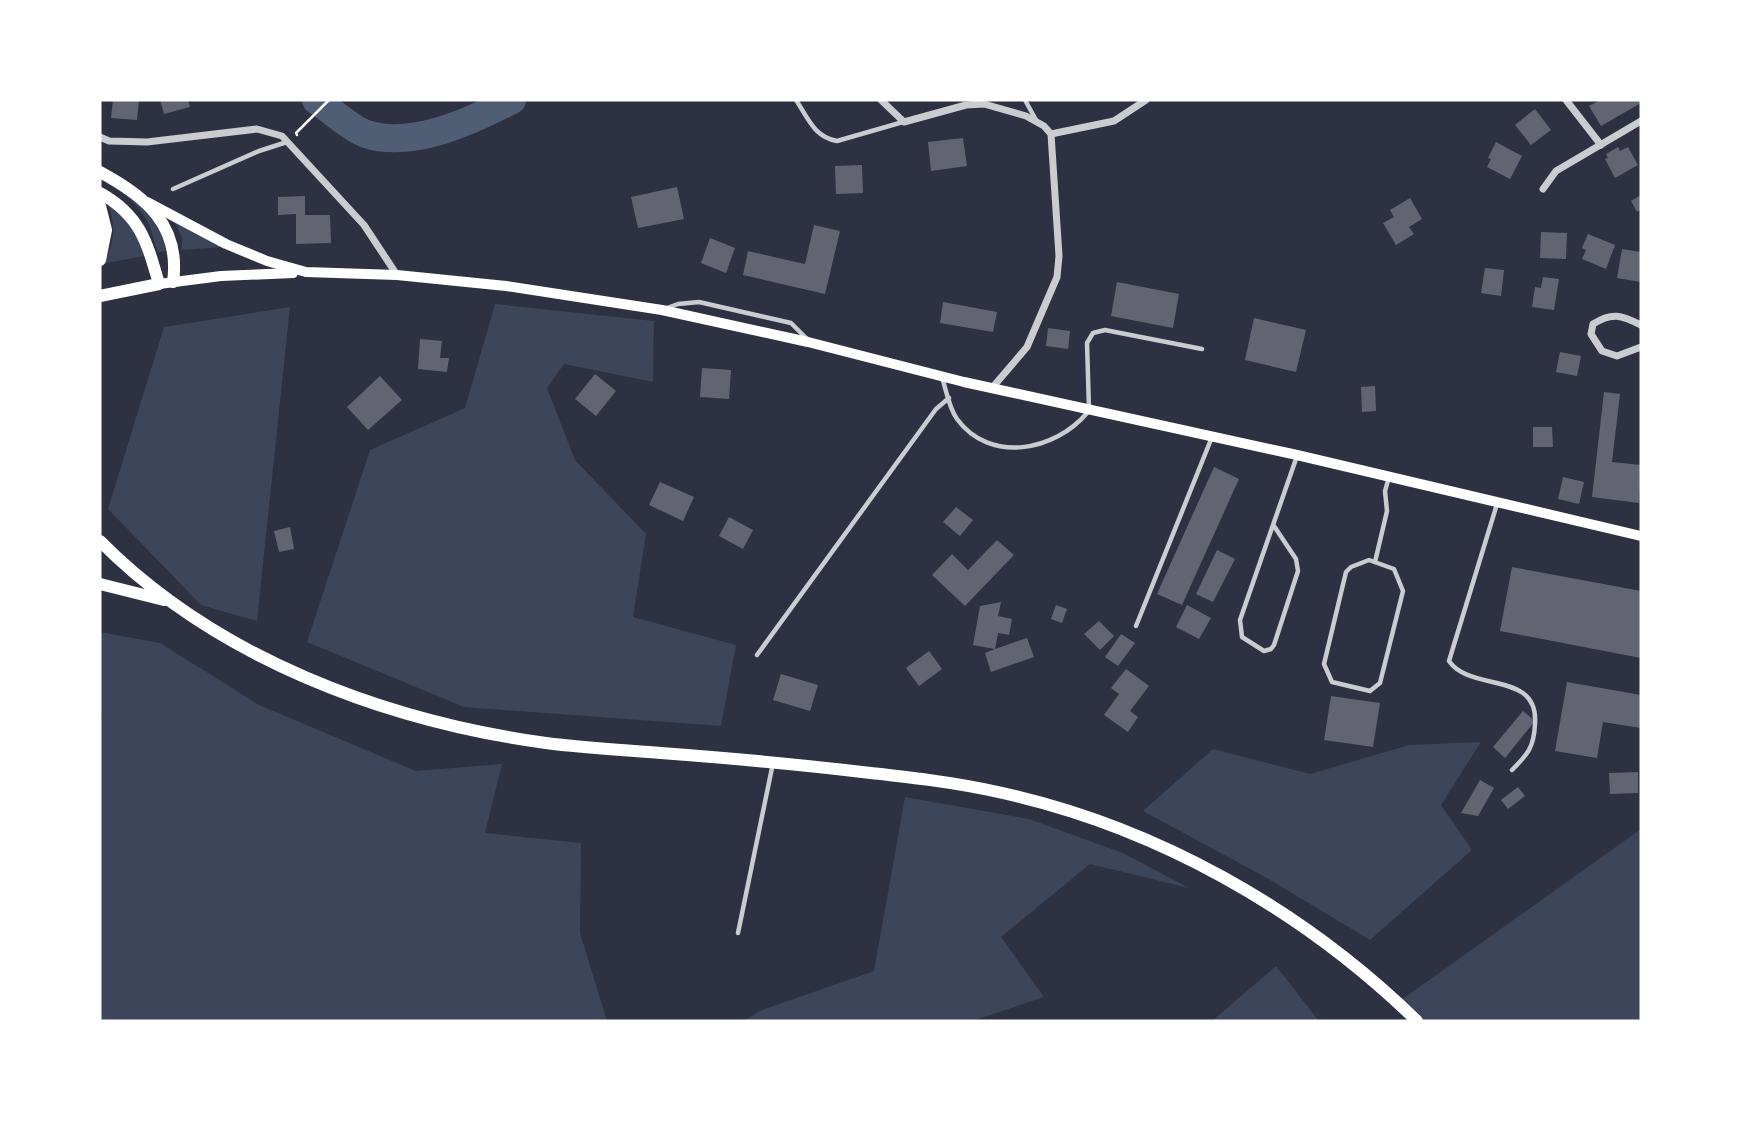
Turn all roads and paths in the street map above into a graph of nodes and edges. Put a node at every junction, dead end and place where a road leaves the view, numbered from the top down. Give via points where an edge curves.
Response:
1 (329, 100) edge
2 (796, 100) edge
3 (881, 100) edge
4 (1025, 100) edge
5 (1146, 100) edge
6 (1566, 100) edge
7 (1641, 121) edge
8 (904, 122) junction
9 (1038, 122) junction
10 (308, 123) dead end
11 (1051, 134) junction
12 (100, 137) edge
13 (288, 142) junction
14 (1601, 145) junction
15 (100, 172) edge
16 (173, 189) dead end
17 (1543, 189) dead end
18 (100, 193) edge
19 (142, 199) junction
20 (100, 206) edge
21 (100, 260) edge
22 (306, 272) junction
23 (397, 275) junction
24 (173, 282) junction
25 (159, 284) junction
26 (100, 296) edge
27 (1641, 325) edge
28 (1641, 346) edge
29 (1202, 349) dead end
30 (942, 376) junction
31 (992, 388) junction
32 (949, 398) junction
33 (1089, 409) junction
34 (1213, 436) junction
35 (1297, 455) junction
36 (1390, 476) junction
37 (1498, 502) junction
38 (1274, 526) junction
39 (1641, 536) edge
40 (100, 541) edge
41 (1375, 562) junction
42 (100, 584) edge
43 (170, 601) junction
44 (1136, 626) dead end
45 (757, 655) dead end
46 (774, 762) junction
47 (1512, 770) dead end
48 (738, 933) dead end
49 (1417, 1021) edge

1 - 10 path
2 - 8 lane via 827,139 837,141
3 - 8 street
4 - 9 lane
5 - 11 street via 1114,121
6 - 14 street
7 - 14 street
8 - 9 street via 984,104
9 - 11 street
11 - 31 street via 1057,277 1027,347
12 - 13 street via 147,142 257,129
13 - 16 lane
13 - 23 street via 364,225
14 - 17 street via 1556,171
15 - 19 main road
18 - 25 main road via 136,222
19 - 22 main road via 226,244
19 - 24 main road via 171,240
20 - 21 main road via 106,230
22 - 23 main road
22 - 24 main road
23 - 30 main road via 538,290 662,310
24 - 25 main road
25 - 26 main road
27 - 28 street via 1611,315 1593,324 1591,334 1602,351 1617,356
29 - 33 lane via 1105,330 1093,333 1087,343
30 - 31 main road
30 - 32 lane
31 - 33 main road
32 - 33 lane via 955,416 969,431 1009,447 1032,447 1057,439
32 - 45 lane via 936,409
33 - 34 main road
34 - 35 main road
34 - 44 lane
35 - 36 main road
35 - 38 lane
36 - 37 main road
36 - 41 lane
37 - 39 main road
37 - 47 lane via 1449,661 1458,673 1514,688 1531,702 1537,718 1536,735
38 - 38 lane via 1240,620 1242,637 1264,651 1274,645 1298,571 1296,559
40 - 43 main road
41 - 41 lane via 1394,569 1403,591 1380,684 1370,691 1332,682 1324,664 1346,572 1360,562
42 - 43 main road
43 - 46 main road via 232,640 296,672 431,720 547,743
46 - 48 lane
46 - 49 main road via 985,789 1058,807 1133,834 1202,866 1274,908 1354,965

